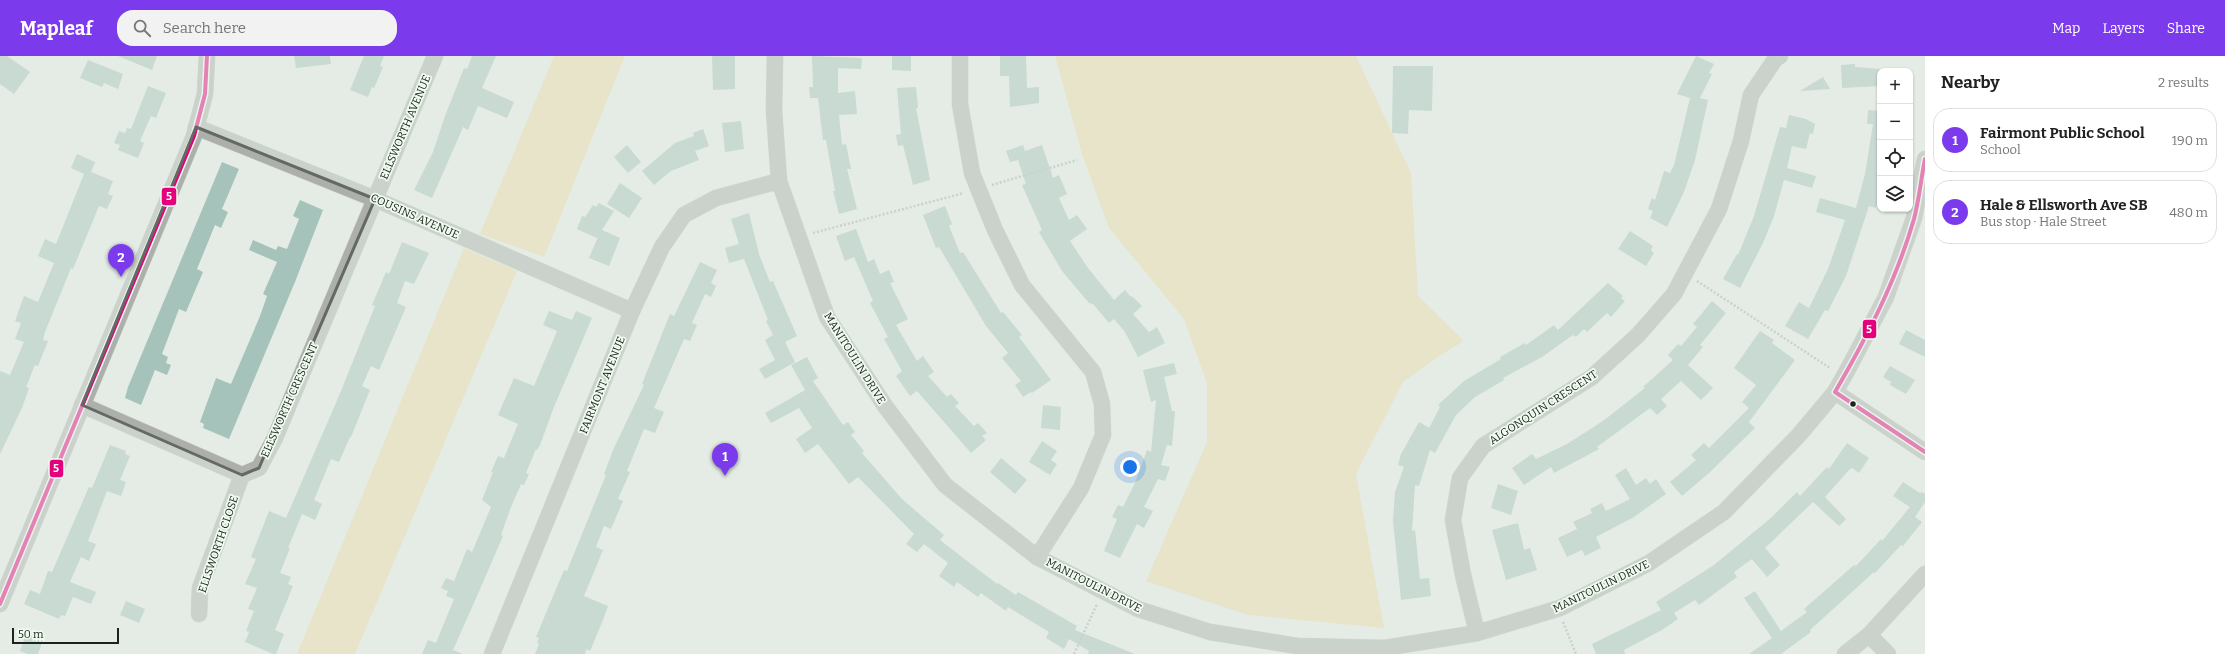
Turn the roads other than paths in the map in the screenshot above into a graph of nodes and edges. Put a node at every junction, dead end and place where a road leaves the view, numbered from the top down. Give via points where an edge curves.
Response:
1 (207, 56) edge
2 (435, 56) edge
3 (775, 56) edge
4 (960, 56) edge
5 (1780, 56) edge
6 (196, 127) junction
7 (1925, 159) edge
8 (778, 181) junction
9 (375, 198) junction
10 (632, 312) junction
11 (1835, 392) junction
12 (82, 405) junction
13 (1925, 452) edge
14 (242, 475) junction
15 (1037, 557) junction
16 (1925, 574) edge
17 (0, 604) edge
18 (199, 614) dead end
19 (1477, 633) junction
20 (1869, 635) junction
21 (1296, 650) edge
22 (492, 654) edge
23 (1845, 654) edge
24 (1888, 654) edge

1 - 6 street via 204,94
2 - 9 street, ELLSWORTH AVENUE
3 - 8 street, MANITOULIN DRIVE via 774,110
4 - 15 street via 960,104 972,173 995,230 1022,285 1093,372 1102,404 1104,435 1081,488
5 - 19 street, ALGONQUIN CRESCENT via 1776,58 1751,95 1741,141 1719,209 1674,294 1592,377 1484,446 1460,478 1453,520
6 - 9 street, COUSINS AVENUE
6 - 12 street
7 - 11 street, MANITOULIN DRIVE via 1914,218 1886,297
8 - 10 street, FAIRMONT AVENUE via 716,198 684,215 662,247
8 - 15 street, MANITOULIN DRIVE via 827,317 889,412 945,485
9 - 10 street, COUSINS AVENUE
9 - 14 street, ELLSWORTH CRESCENT via 275,438 259,468
10 - 22 street, FAIRMONT AVENUE
11 - 13 street
11 - 19 street, MANITOULIN DRIVE via 1799,435 1724,512 1649,563 1560,608
12 - 14 street
12 - 17 street
14 - 18 street, ELLSWORTH CLOSE via 200,588
15 - 21 street, MANITOULIN DRIVE via 1138,609 1210,632
16 - 20 street
19 - 21 street, MANITOULIN DRIVE via 1385,648
20 - 23 street
20 - 24 street

